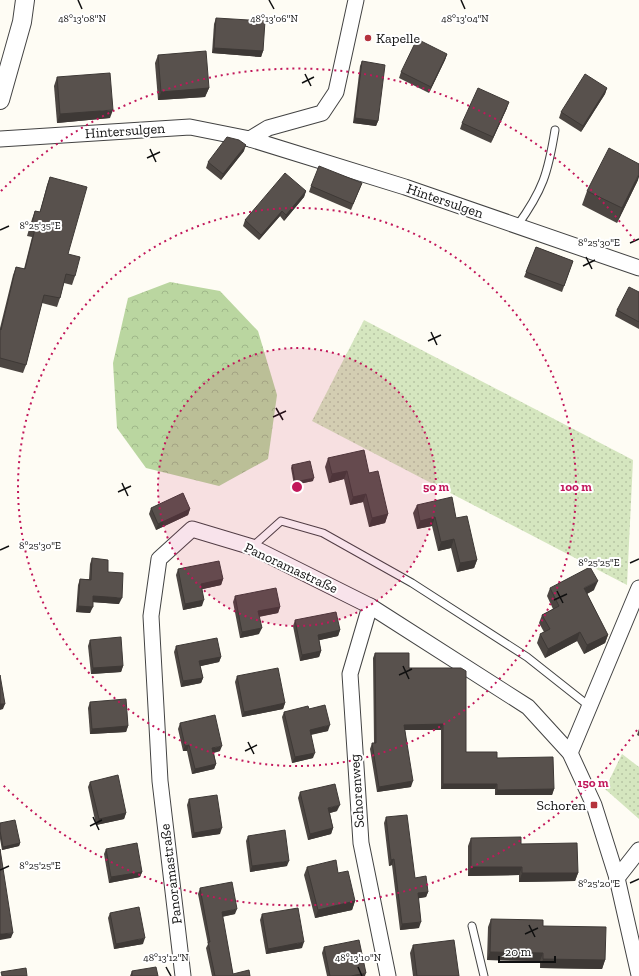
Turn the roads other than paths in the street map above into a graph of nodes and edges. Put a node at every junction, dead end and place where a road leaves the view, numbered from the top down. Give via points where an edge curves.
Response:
1 (25, 0) edge
2 (356, 0) edge
3 (0, 100) edge
4 (555, 130) dead end
5 (0, 139) edge
6 (250, 139) junction
7 (517, 226) junction
8 (639, 268) edge
9 (252, 547) junction
10 (639, 588) edge
11 (370, 606) junction
12 (589, 706) junction
13 (570, 753) junction
14 (639, 850) edge
15 (617, 878) junction
16 (472, 926) dead end
17 (639, 975) edge
18 (183, 976) edge
19 (388, 976) edge
20 (484, 976) edge

1 - 3 street via 22,22
2 - 6 street via 336,92 322,113 268,128
4 - 7 lane via 549,166 541,189
5 - 6 street, Hintersulgen via 190,127
6 - 7 street, Hintersulgen via 405,187
7 - 8 street, Hintersulgen
9 - 11 street, Panoramastraße
9 - 12 lane via 282,521 323,533 412,583 527,657
9 - 18 street, Panoramastraße via 192,529 159,559 151,616 160,781
10 - 12 street
11 - 13 street, Panoramastraße via 528,707
11 - 19 street, Schorenweg via 350,674 361,843
12 - 13 street
13 - 15 street, Panoramastraße via 594,805
14 - 15 street
15 - 17 street, Panoramastraße
16 - 20 lane

